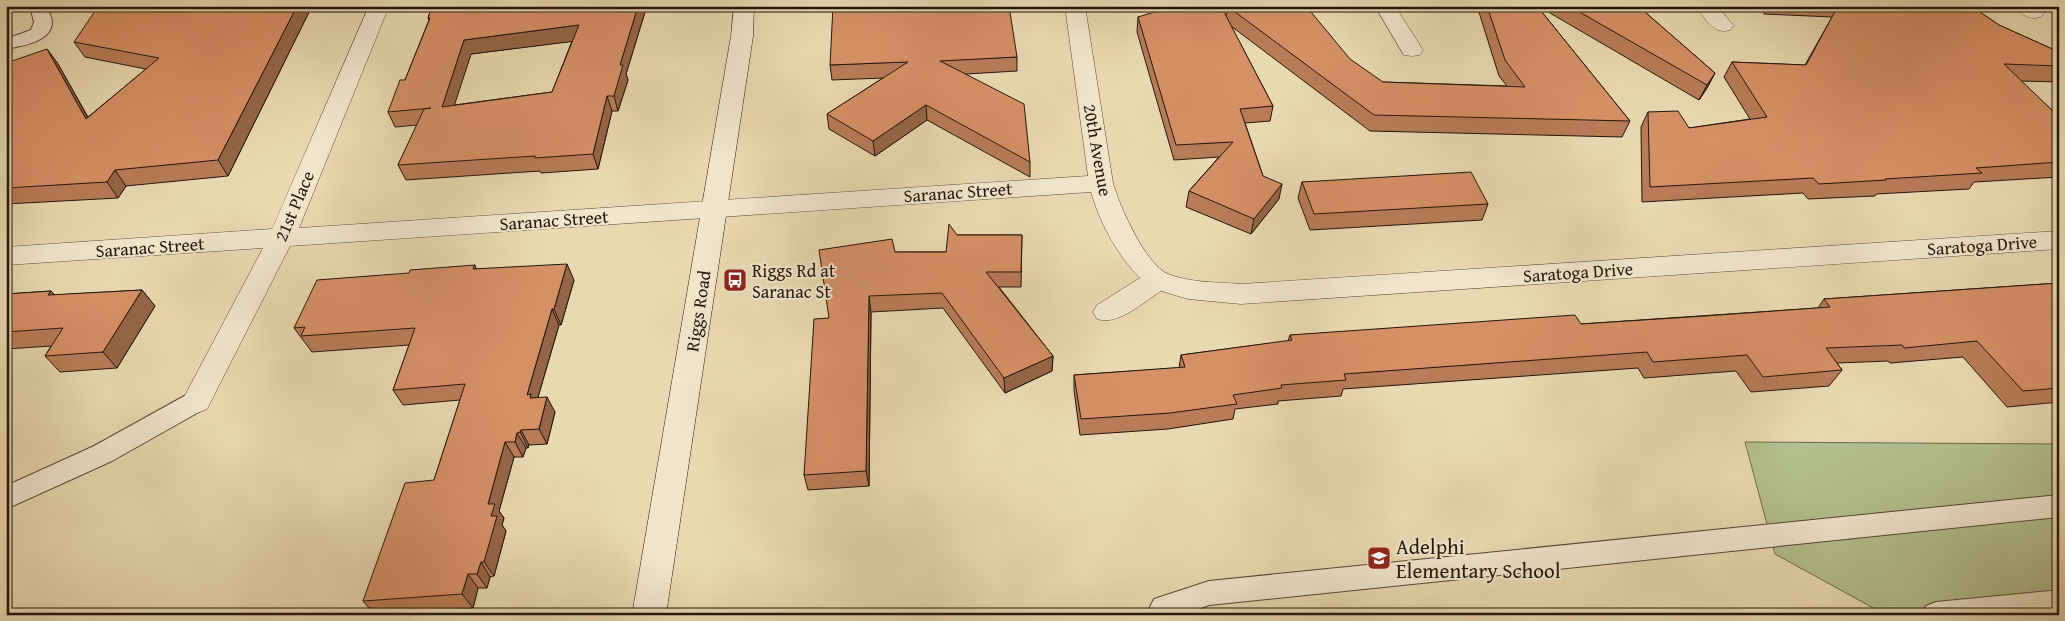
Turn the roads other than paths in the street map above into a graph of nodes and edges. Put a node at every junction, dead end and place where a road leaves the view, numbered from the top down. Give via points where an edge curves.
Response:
1 (38, 6) edge
2 (379, 6) edge
3 (744, 6) edge
4 (1075, 6) edge
5 (1385, 6) edge
6 (1706, 6) edge
7 (1723, 26) dead end
8 (6, 44) edge
9 (1412, 50) dead end
10 (1101, 183) junction
11 (714, 208) junction
12 (281, 239) junction
13 (2059, 240) edge
14 (6, 256) edge
15 (1157, 280) junction
16 (1107, 312) dead end
17 (197, 401) joint
18 (6, 498) edge
19 (2059, 506) edge
20 (2059, 603) edge
21 (650, 615) edge
22 (1160, 615) edge
23 (1936, 615) edge

1 - 8 lane via 44,22 39,33
2 - 12 street, 21st Place
3 - 11 street, Riggs Road
4 - 10 street, 20th Avenue
5 - 9 street
6 - 7 street
10 - 11 street, Saranac Street
10 - 15 street, 20th Avenue via 1107,204 1133,255
11 - 12 street, Saranac Street
11 - 21 street, Riggs Road
12 - 14 street, Saranac Street
12 - 17 street, 21st Place
13 - 15 street, Saratoga Drive via 1241,294 1188,289
15 - 16 street
17 - 18 lane via 58,476
19 - 22 lane via 1209,592 1164,608
20 - 23 lane

